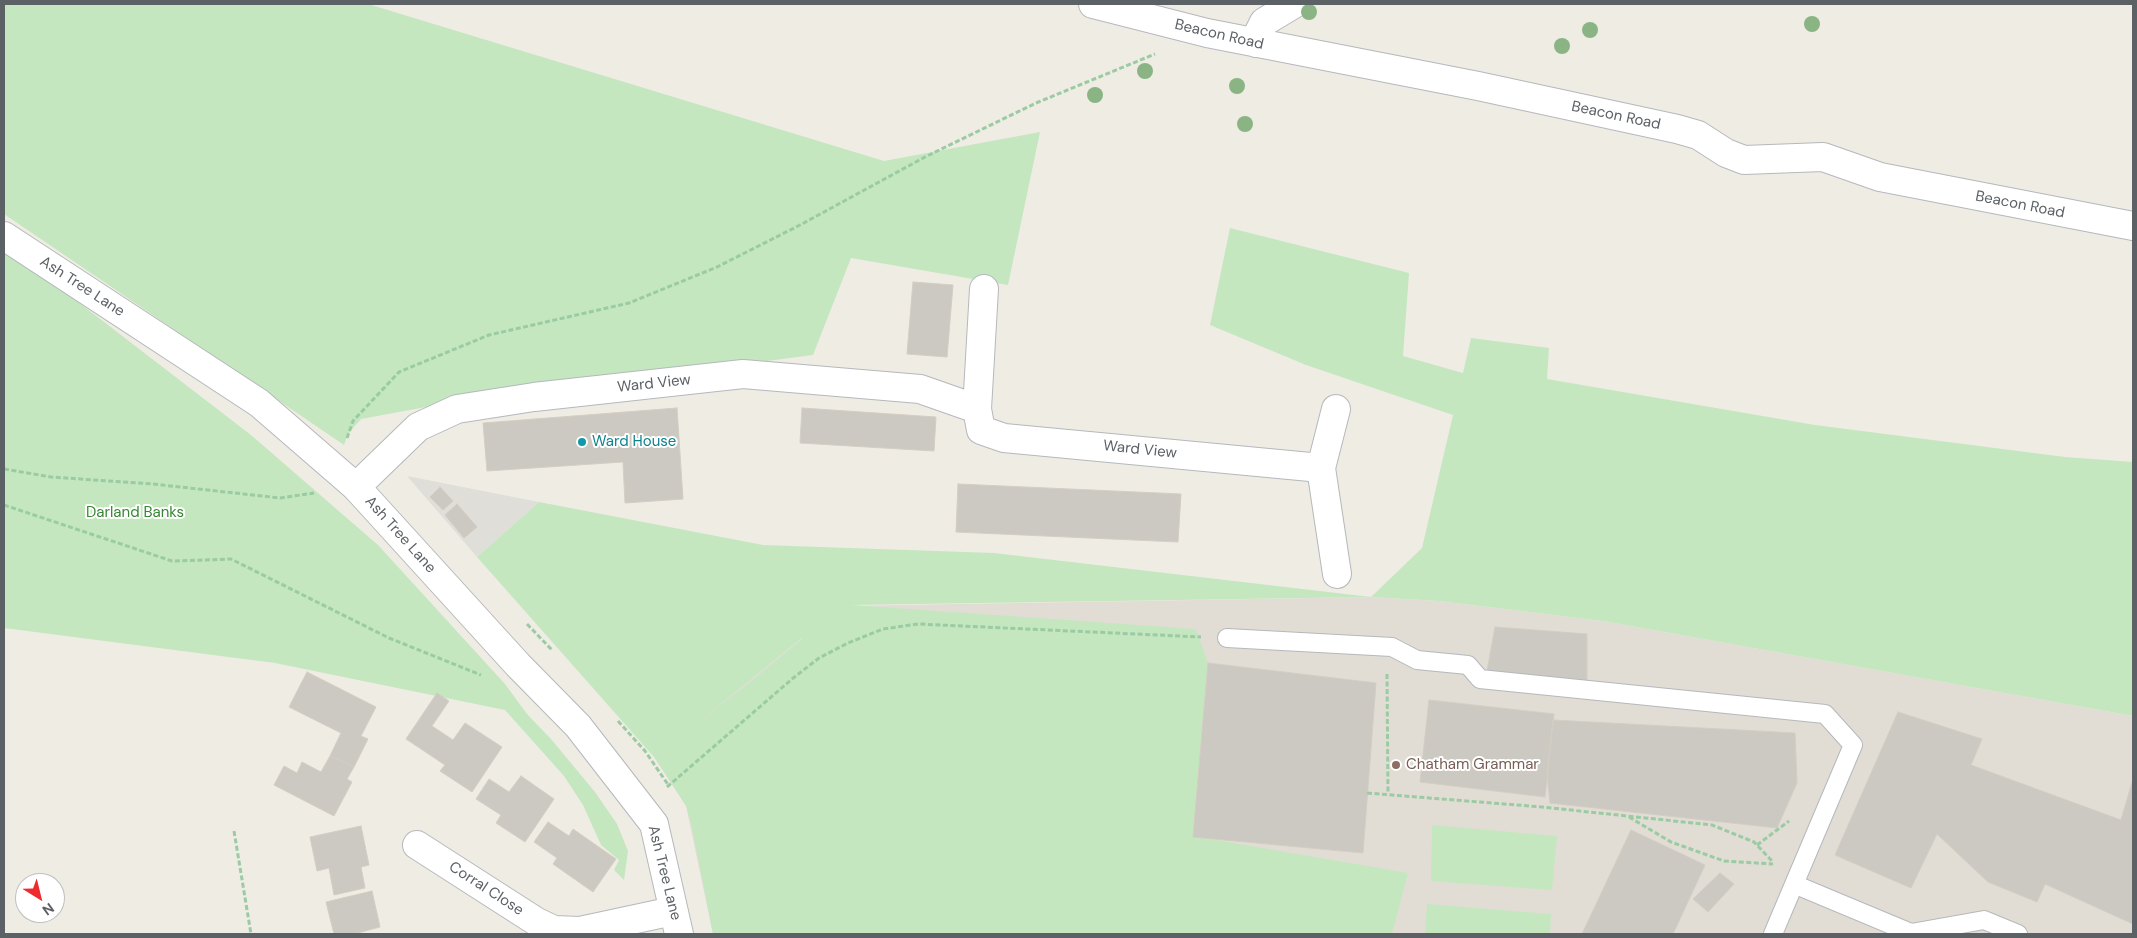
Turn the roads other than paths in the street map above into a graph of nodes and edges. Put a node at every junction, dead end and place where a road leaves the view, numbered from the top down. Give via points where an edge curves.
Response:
1 (1093, 4) edge
2 (1294, 4) edge
3 (1256, 44) junction
4 (2133, 226) edge
5 (4, 236) edge
6 (984, 289) dead end
7 (977, 409) junction
8 (1336, 409) dead end
9 (1321, 468) junction
10 (356, 487) junction
11 (1338, 574) dead end
12 (1227, 638) road end
13 (417, 845) dead end
14 (1796, 885) junction
15 (676, 922) edge
16 (1773, 934) edge
17 (2018, 934) edge

1 - 3 street, Beacon Road
2 - 3 street via 1264,22
3 - 4 street, Beacon Road via 1478,86 1677,129 1698,135 1744,160 1823,158 1880,177
5 - 10 street, Ash Tree Lane via 259,403
6 - 7 street, Ward View
7 - 9 street, Ward View via 981,430 1004,438
7 - 10 street, Ward View via 920,389 743,374 534,397 469,406 436,417 418,427
8 - 9 street
9 - 11 street
10 - 15 street, Ash Tree Lane via 578,726 654,824
12 - 14 lane via 1392,647 1417,660 1468,665 1480,679 1826,714 1853,745
13 - 15 street, Corral Close via 554,930 580,931
14 - 16 lane
14 - 17 lane via 1911,933 1984,920

